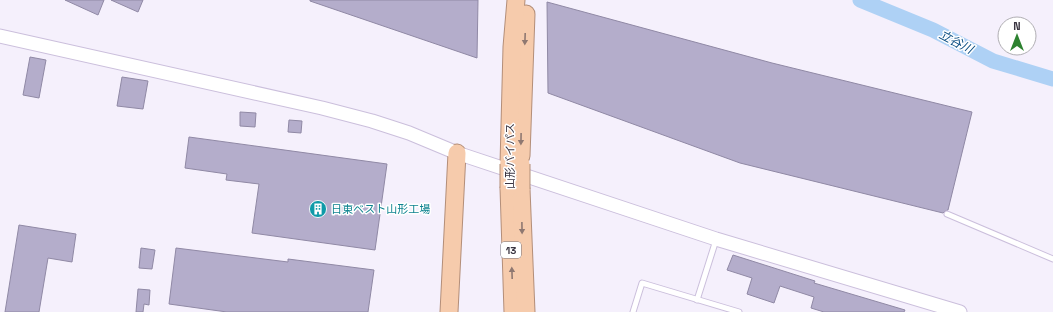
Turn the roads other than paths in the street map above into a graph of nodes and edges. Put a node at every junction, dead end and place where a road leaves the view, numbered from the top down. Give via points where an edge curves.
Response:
1 (516, 0) edge
2 (526, 0) edge
3 (0, 36) edge
4 (516, 114) junction
5 (457, 153) junction
6 (515, 188) junction
7 (947, 214) dead end
8 (716, 239) junction
9 (1053, 259) edge
10 (697, 300) junction
11 (449, 312) edge
12 (513, 312) edge
13 (526, 312) edge
14 (633, 312) edge
15 (739, 312) edge
16 (960, 312) edge

1 - 4 highway, 山形バイパス / 13
2 -> 4 highway, 山形バイパス / 13
3 - 5 street via 343,113 409,133
4 - 6 highway, 山形バイパス / 13, bridge
5 - 8 street
5 - 11 highway
12 -> 6 highway, 山形バイパス / 13
6 -> 13 highway, 山形バイパス / 13
7 - 9 lane
8 - 10 lane
8 - 16 street
10 - 14 lane via 642,283
10 - 15 lane

